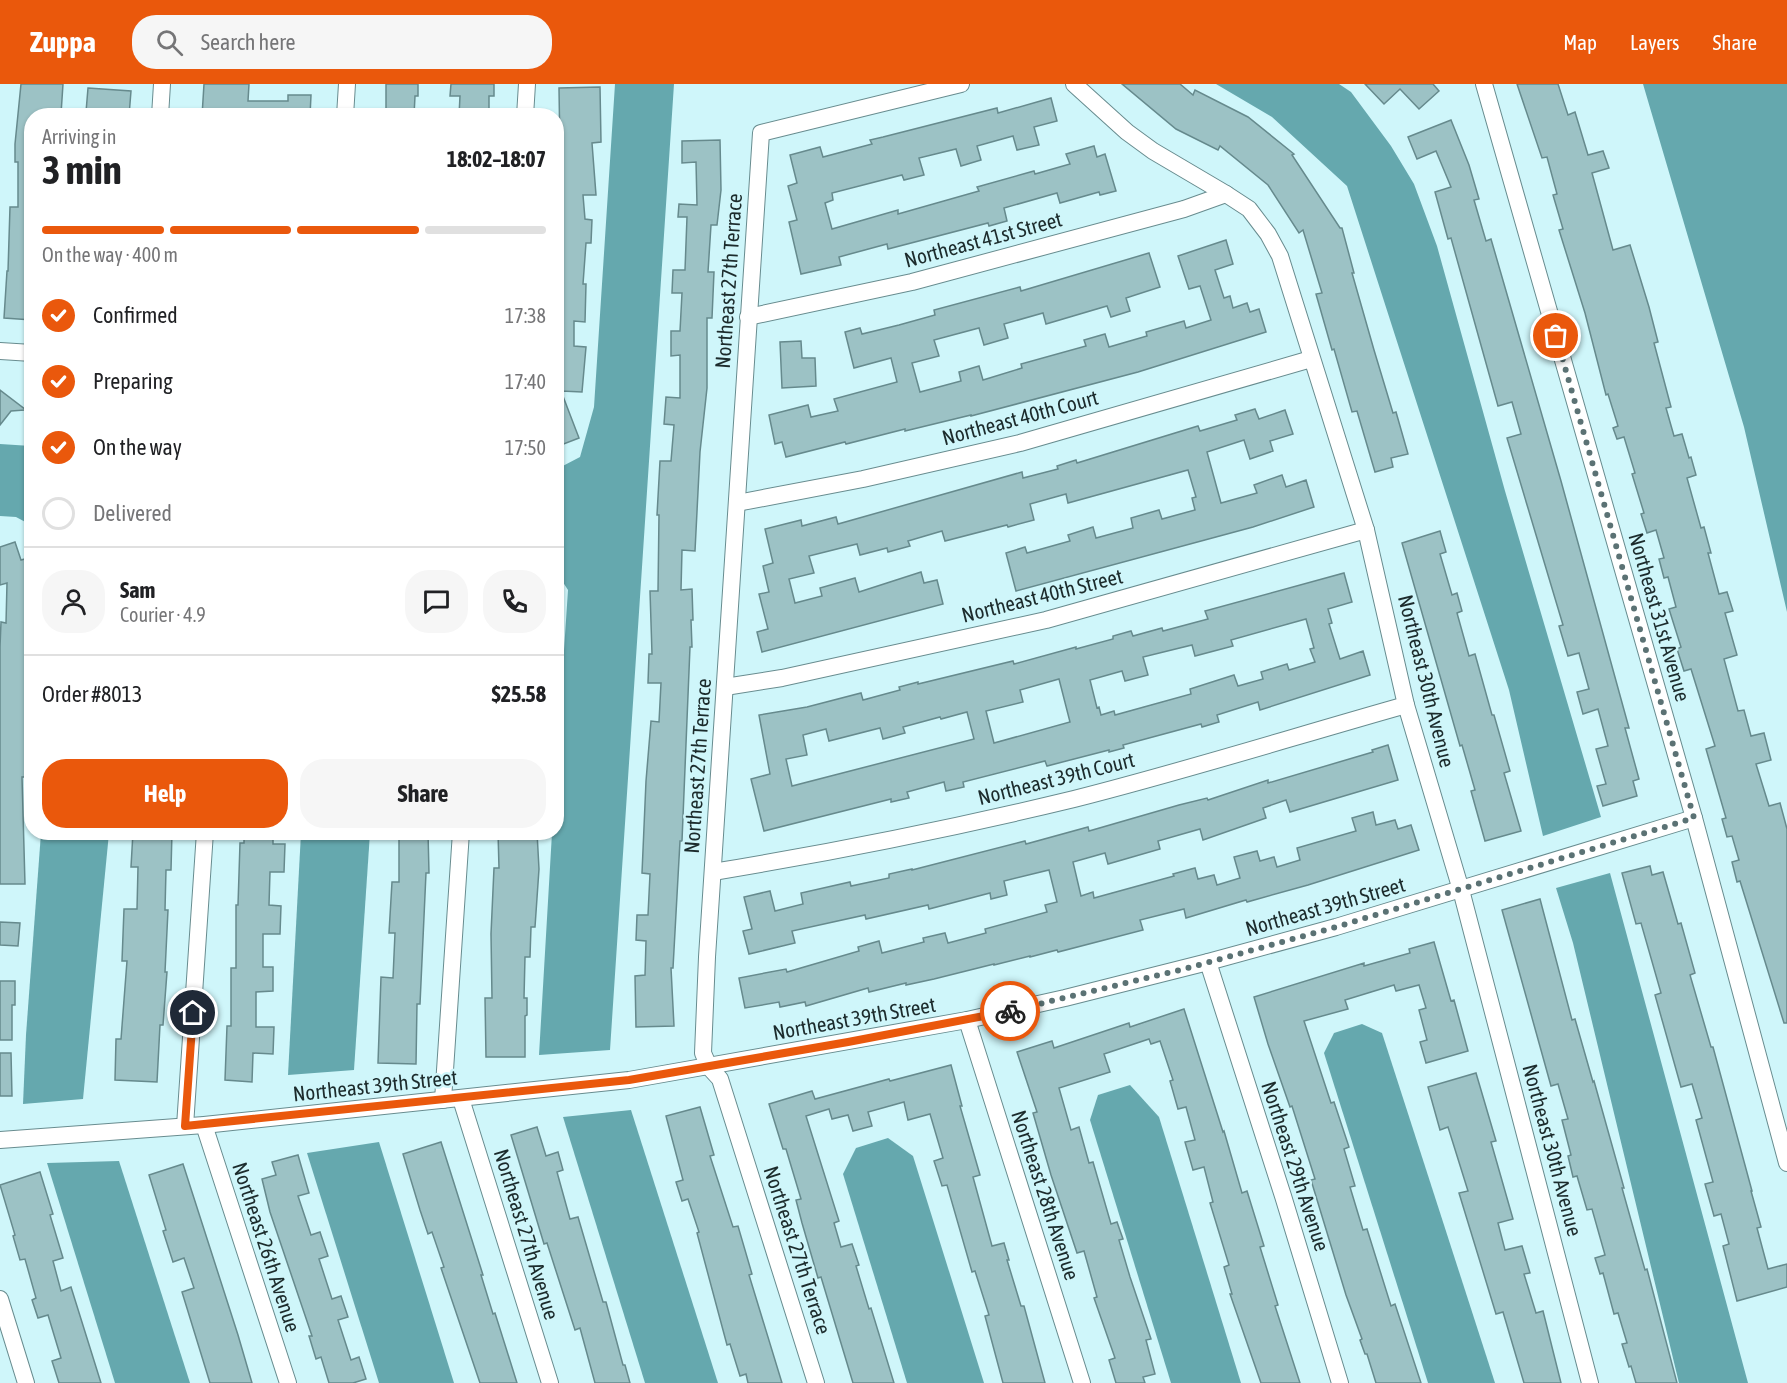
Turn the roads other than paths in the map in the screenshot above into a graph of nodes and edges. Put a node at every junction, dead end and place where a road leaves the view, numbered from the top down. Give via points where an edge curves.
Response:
1 (162, 84) edge
2 (347, 84) edge
3 (527, 84) edge
4 (961, 84) edge
5 (1074, 84) edge
6 (1484, 84) edge
7 (160, 108) edge
8 (346, 108) edge
9 (526, 108) edge
10 (1226, 194) junction
11 (748, 316) junction
12 (0, 351) edge
13 (24, 352) edge
14 (1311, 359) junction
15 (737, 503) junction
16 (1366, 530) junction
17 (725, 687) junction
18 (1406, 705) junction
19 (1694, 818) junction
20 (204, 840) edge
21 (460, 840) edge
22 (713, 872) junction
23 (1461, 890) junction
24 (1208, 962) junction
25 (967, 1020) junction
26 (709, 1067) junction
27 (461, 1099) junction
28 (443, 1100) junction
29 (204, 1125) junction
30 (185, 1126) junction
31 (0, 1140) edge
32 (1787, 1163) edge
33 (0, 1299) edge
34 (26, 1383) edge
35 (288, 1383) edge
36 (550, 1383) edge
37 (816, 1383) edge
38 (1082, 1383) edge
39 (1340, 1383) edge
40 (1590, 1383) edge

1 - 7 street
2 - 8 street
3 - 9 street
4 - 11 street, Northeast 27th Terrace via 761,133
5 - 10 street, Northeast 30th Avenue via 1153,151
6 - 19 street, Northeast 31st Avenue
10 - 11 street, Northeast 41st Street via 1184,209 912,282
10 - 14 street, Northeast 30th Avenue via 1249,209 1280,256
11 - 15 street, Northeast 27th Terrace
12 - 13 street
14 - 15 street, Northeast 40th Court via 1020,443
14 - 16 street, Northeast 30th Avenue
15 - 17 street, Northeast 27th Terrace
16 - 17 street, Northeast 40th Street via 1046,620
16 - 18 street, Northeast 30th Avenue
17 - 22 street, Northeast 27th Terrace
18 - 22 street, Northeast 39th Court via 1075,798 811,856
18 - 23 street, Northeast 30th Avenue
19 - 23 street, Northeast 39th Street
19 - 32 street, Northeast 31st Avenue
20 - 30 street
21 - 28 street
22 - 26 street, Northeast 27th Terrace via 703,1053
23 - 24 street, Northeast 39th Street
23 - 40 street, Northeast 30th Avenue
24 - 25 street, Northeast 39th Street
24 - 39 street, Northeast 29th Avenue
25 - 26 street, Northeast 39th Street
25 - 38 street, Northeast 28th Avenue
26 - 27 street, Northeast 39th Street
26 - 37 street, Northeast 27th Terrace via 720,1080
27 - 28 street, Northeast 39th Street
27 - 36 street, Northeast 27th Avenue
28 - 29 street, Northeast 39th Street
29 - 30 street, Northeast 39th Street
29 - 35 street, Northeast 26th Avenue
30 - 31 street, Northeast 39th Street
33 - 34 street

